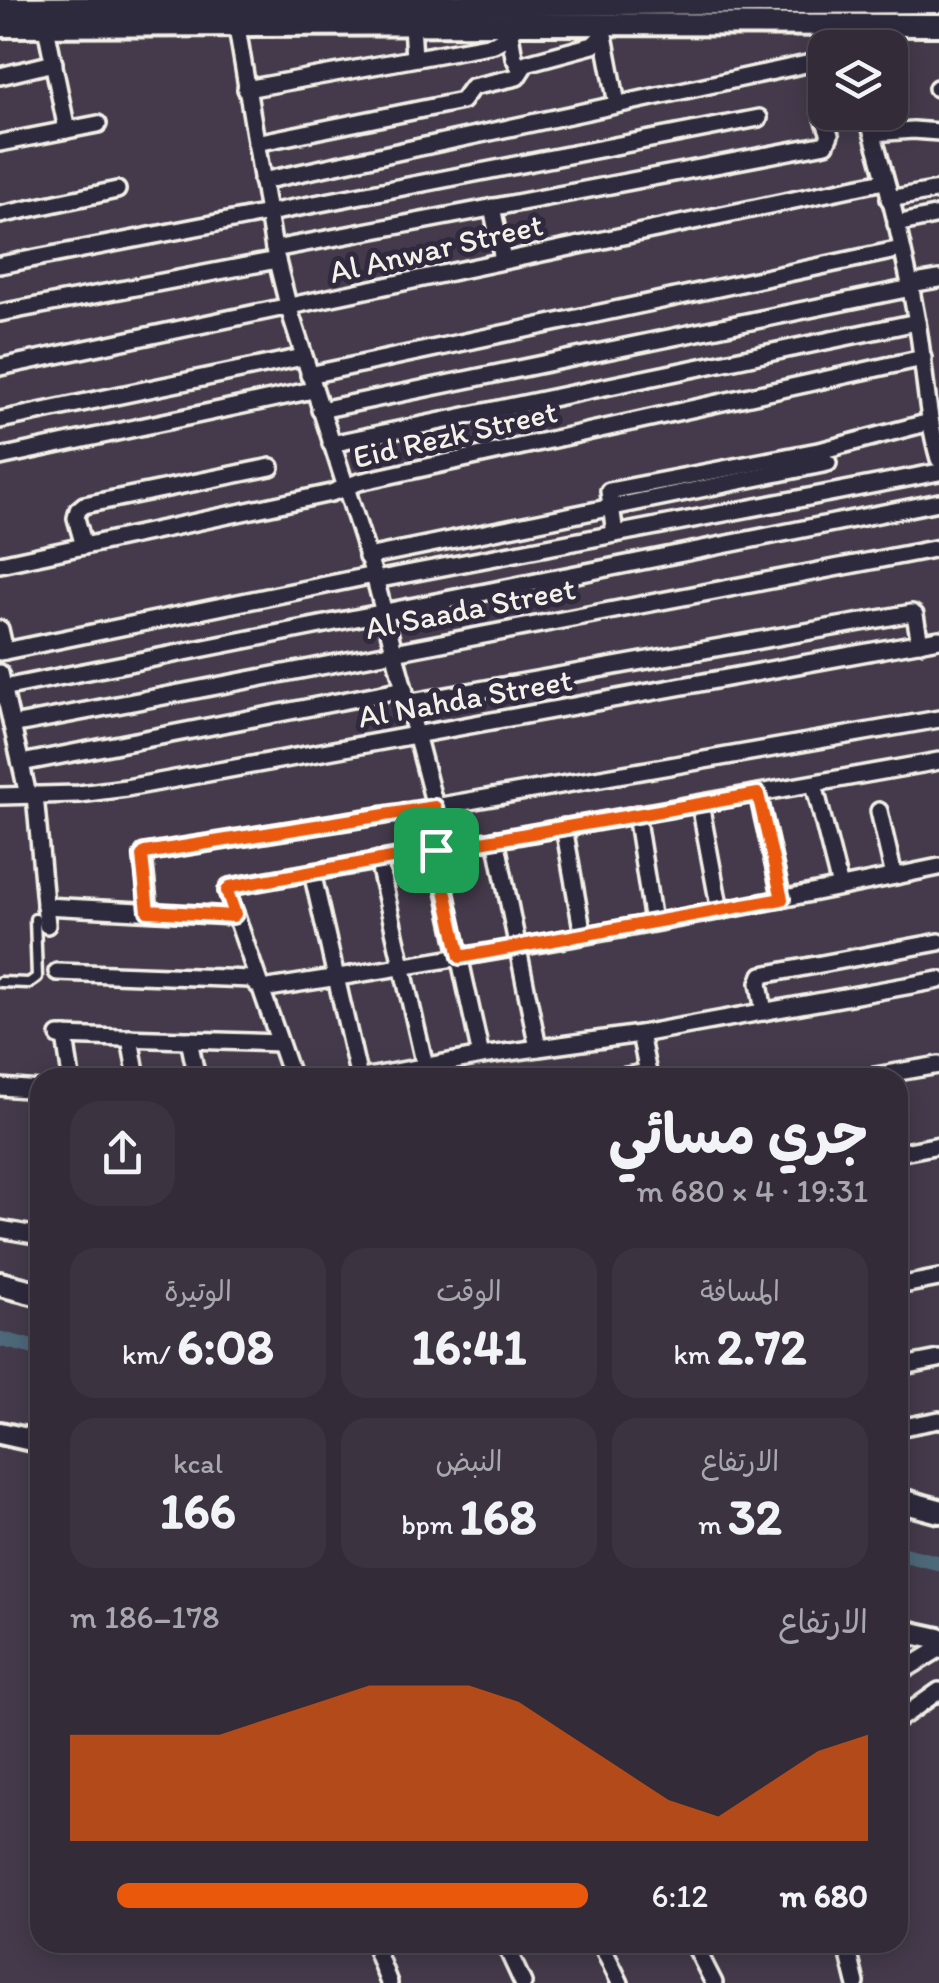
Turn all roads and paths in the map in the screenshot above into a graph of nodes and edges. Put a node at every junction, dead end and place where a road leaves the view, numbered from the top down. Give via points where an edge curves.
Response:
1 (456, 2) edge
2 (757, 2) edge
3 (939, 2) edge
4 (368, 3) edge
5 (398, 3) edge
6 (591, 3) edge
7 (0, 8) edge
8 (188, 10) edge
9 (234, 10) edge
10 (44, 17) junction
11 (412, 25) junction
12 (0, 26) edge
13 (839, 26) junction
14 (939, 26) edge
15 (603, 27) junction
16 (514, 28) junction
17 (840, 30) edge
18 (414, 58) junction
19 (54, 63) junction
20 (808, 64) edge
21 (520, 69) junction
22 (0, 76) edge
23 (246, 89) junction
24 (616, 104) junction
25 (759, 118) dead end
26 (98, 124) dead end
27 (67, 130) junction
28 (828, 130) edge
29 (871, 130) edge
30 (939, 132) edge
31 (872, 133) junction
32 (256, 143) junction
33 (0, 144) edge
34 (262, 181) junction
35 (884, 181) junction
36 (117, 190) dead end
37 (939, 190) edge
38 (889, 199) junction
39 (492, 207) junction
40 (0, 214) edge
41 (268, 214) junction
42 (939, 216) edge
43 (896, 224) junction
44 (901, 249) junction
45 (275, 254) junction
46 (503, 260) junction
47 (0, 266) edge
48 (939, 279) edge
49 (911, 286) junction
50 (288, 309) junction
51 (0, 313) edge
52 (917, 322) junction
53 (303, 357) junction
54 (929, 363) edge
55 (0, 366) edge
56 (311, 382) junction
57 (320, 410) junction
58 (0, 420) edge
59 (930, 422) junction
60 (331, 444) junction
61 (825, 456) junction
62 (0, 457) edge
63 (939, 458) edge
64 (271, 468) dead end
65 (939, 472) edge
66 (344, 488) junction
67 (838, 491) junction
68 (939, 502) edge
69 (610, 507) junction
70 (615, 534) junction
71 (84, 546) junction
72 (939, 548) edge
73 (368, 556) junction
74 (0, 564) edge
75 (374, 578) junction
76 (384, 613) junction
77 (0, 629) edge
78 (939, 639) edge
79 (920, 642) junction
80 (2, 651) edge
81 (394, 651) junction
82 (2, 680) edge
83 (406, 696) junction
84 (939, 719) edge
85 (12, 724) junction
86 (416, 735) junction
87 (939, 761) edge
88 (21, 762) junction
89 (814, 784) junction
90 (758, 794) junction
91 (32, 795) junction
92 (0, 796) edge
93 (700, 804) junction
94 (435, 807) junction
95 (879, 811) dead end
96 (636, 814) junction
97 (564, 827) junction
98 (496, 838) junction
99 (441, 849) junction
100 (378, 860) junction
101 (939, 867) edge
102 (312, 872) junction
103 (894, 876) junction
104 (840, 887) junction
105 (782, 899) junction
106 (148, 911) junction
107 (720, 911) junction
108 (235, 914) junction
109 (42, 916) junction
110 (653, 922) junction
111 (583, 935) junction
112 (939, 942) edge
113 (518, 947) junction
114 (460, 957) junction
115 (402, 967) junction
116 (57, 972) dead end
117 (336, 978) junction
118 (939, 980) edge
119 (0, 982) edge
120 (262, 989) junction
121 (764, 1012) junction
122 (640, 1034) junction
123 (130, 1038) junction
124 (189, 1040) junction
125 (279, 1043) junction
126 (538, 1048) junction
127 (482, 1056) junction
128 (939, 1064) edge
129 (425, 1066) junction
130 (69, 1068) edge
131 (135, 1068) edge
132 (195, 1068) edge
133 (288, 1068) edge
134 (358, 1068) edge
135 (414, 1068) edge
136 (647, 1068) edge
137 (908, 1069) edge
138 (0, 1087) edge
139 (30, 1089) edge
140 (939, 1145) edge
141 (908, 1151) edge
142 (0, 1229) edge
143 (30, 1234) edge
144 (939, 1278) edge
145 (0, 1284) edge
146 (908, 1284) edge
147 (30, 1292) edge
148 (939, 1359) edge
149 (908, 1365) edge
150 (939, 1420) edge
151 (908, 1426) edge
152 (0, 1433) edge
153 (30, 1440) edge
154 (908, 1502) edge
155 (939, 1510) edge
156 (908, 1632) edge
157 (939, 1639) edge
158 (939, 1648) edge
159 (908, 1668) edge
160 (939, 1691) edge
161 (908, 1713) edge
162 (376, 1953) edge
163 (509, 1953) edge
164 (605, 1953) edge
165 (699, 1953) edge
166 (849, 1953) edge
167 (388, 1983) edge
168 (524, 1983) edge
169 (620, 1983) edge
170 (714, 1983) edge
171 (856, 1983) edge

1 - 5 street
1 - 6 street
2 - 3 street
2 - 6 street
4 - 5 street
4 - 9 street
7 - 10 street
8 - 9 street
8 - 10 street
9 - 11 street
9 - 23 street
10 - 12 street
10 - 19 street
11 - 16 street
11 - 18 street
13 - 14 street
13 - 15 street
13 - 17 street
15 - 16 street
15 - 21 street via 593,45
15 - 24 street
16 - 18 street via 494,44
16 - 21 street
18 - 23 street
19 - 22 street
19 - 27 street
20 - 24 street
21 - 32 street via 518,77 472,87 462,101
23 - 32 street
24 - 34 street
25 - 41 street
26 - 27 street
27 - 33 street
28 - 39 street via 826,144
29 - 31 street
30 - 31 street
31 - 35 street
32 - 34 street
34 - 41 street
35 - 38 street
35 - 46 street, Al Anwar Street
36 - 40 street
37 - 38 street
38 - 43 street
39 - 45 street
39 - 46 street
41 - 45 street
41 - 47 street
42 - 43 street
43 - 44 street
44 - 49 street
44 - 56 street
45 - 50 street
45 - 51 street
46 - 50 street, Al Anwar Street
48 - 49 street
49 - 52 street
49 - 57 street
50 - 53 street
50 - 55 street, Al Anwar Street
52 - 54 street
52 - 60 street
53 - 56 street
53 - 58 street
54 - 59 street
54 - 66 street, Eid Rezk Street
56 - 57 street
56 - 62 street
57 - 60 street
59 - 61 street
59 - 63 street
60 - 66 street
61 - 67 street
61 - 69 street via 609,490
64 - 71 street via 84,505 76,518
65 - 67 street
66 - 71 street, Eid Rezk Street
66 - 73 street
67 - 70 street
68 - 76 street
69 - 70 street
69 - 73 street
70 - 75 street
71 - 74 street, Eid Rezk Street
72 - 81 street, Al Saada Street
73 - 75 street
75 - 76 street
75 - 80 street
76 - 81 street
76 - 82 street
77 - 80 street
78 - 79 street, Al Nahda Street
79 - 83 street via 912,613
79 - 86 street, Al Nahda Street
81 - 83 street
81 - 85 street, Al Saada Street
82 - 85 street
83 - 86 street
83 - 88 street
84 - 94 street
85 - 88 street
86 - 91 street, Al Nahda Street via 126,788
86 - 94 street
87 - 89 street
88 - 91 street
89 - 90 street
89 - 104 street
90 - 93 street
90 - 105 street
91 - 92 street, Al Nahda Street
91 - 109 street
93 - 96 street
93 - 107 street
94 - 99 street
94 - 106 street via 144,854
95 - 103 street
96 - 97 street
96 - 110 street
97 - 98 street
97 - 111 street
98 - 99 street
98 - 113 street
99 - 100 street
99 - 114 street
100 - 102 street
100 - 115 street
101 - 103 street
102 - 108 street via 228,887
102 - 117 street
103 - 104 street
104 - 105 street
105 - 107 street
106 - 108 street
106 - 109 street
107 - 110 street
108 - 120 street
109 - 119 lane via 37,977
110 - 111 street
111 - 113 street
112 - 121 street via 762,975
113 - 114 street
113 - 126 street
114 - 115 street
114 - 127 street
115 - 117 street
115 - 129 street
116 - 120 street via 251,979
117 - 120 street
117 - 134 street
118 - 121 street
120 - 125 street
121 - 122 street
122 - 126 street
122 - 136 street
123 - 124 street
123 - 130 street via 62,1036
123 - 131 street
124 - 125 street
124 - 132 street
125 - 133 street
126 - 127 street
127 - 129 street
128 - 137 street
129 - 135 street
138 - 139 street
140 - 141 street
142 - 143 street
144 - 146 street
145 - 147 main road
148 - 149 street
150 - 151 street
152 - 153 street
154 - 155 main road
156 - 157 street
158 - 159 street
160 - 161 street
162 - 167 street
163 - 168 street
164 - 169 street
165 - 170 street
166 - 171 street

